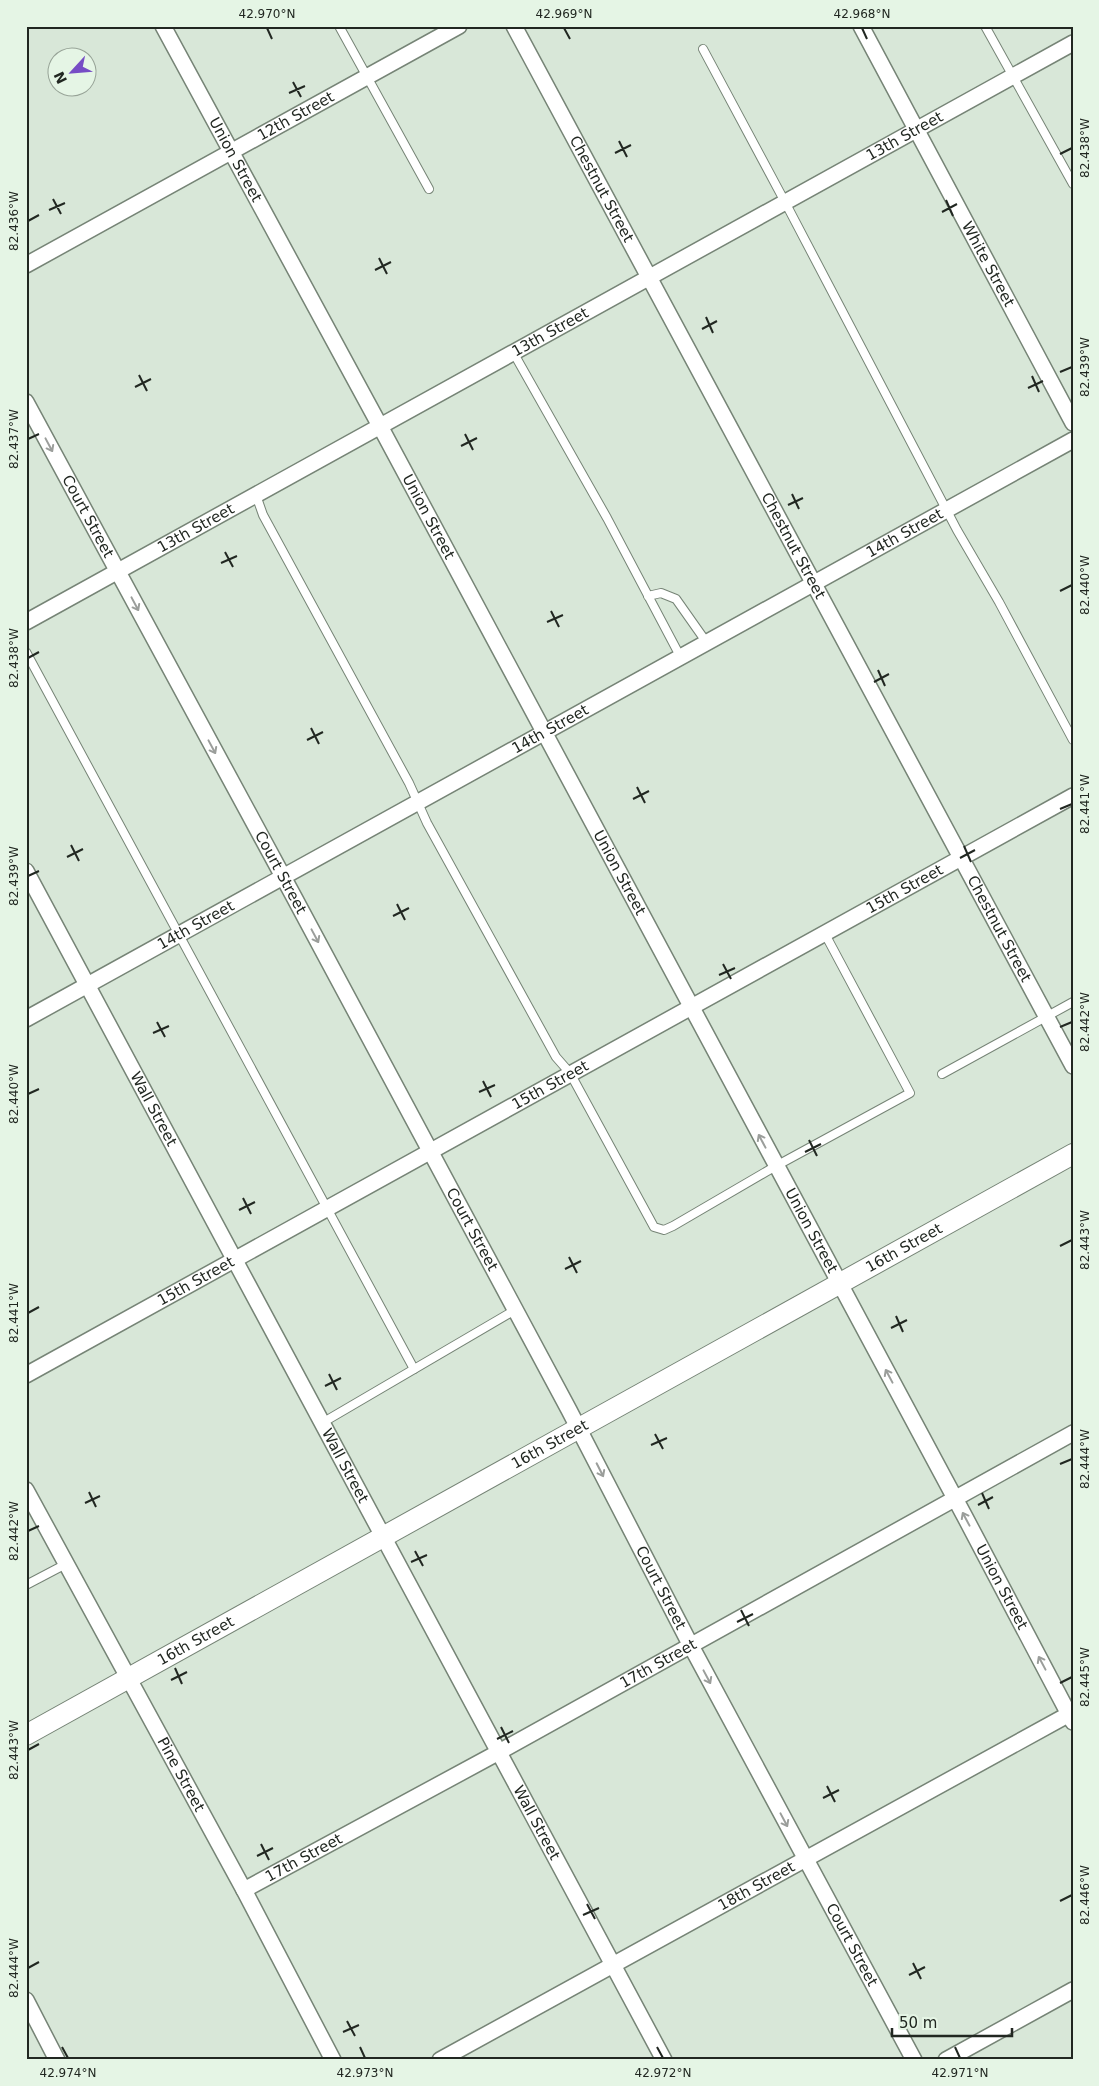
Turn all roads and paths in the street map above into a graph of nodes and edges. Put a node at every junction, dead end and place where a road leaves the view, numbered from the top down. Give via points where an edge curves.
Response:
1 (164, 26) edge
2 (340, 26) edge
3 (459, 26) edge
4 (514, 26) edge
5 (861, 26) edge
6 (985, 26) edge
7 (1073, 43) edge
8 (703, 49) dead end
9 (1012, 76) junction
10 (367, 78) junction
11 (916, 130) junction
12 (232, 152) junction
13 (1073, 184) edge
14 (429, 189) dead end
15 (785, 202) junction
16 (26, 265) edge
17 (648, 277) junction
18 (513, 352) junction
19 (26, 402) edge
20 (1073, 423) edge
21 (380, 426) junction
22 (1073, 440) edge
23 (256, 495) junction
24 (947, 510) junction
25 (118, 572) junction
26 (813, 584) junction
27 (648, 596) junction
28 (26, 622) edge
29 (707, 643) junction
30 (26, 652) edge
31 (680, 656) junction
32 (544, 734) junction
33 (1073, 740) edge
34 (1073, 796) edge
35 (418, 803) junction
36 (960, 859) junction
37 (26, 871) edge
38 (283, 877) junction
39 (179, 934) junction
40 (825, 934) junction
41 (88, 984) junction
42 (1073, 1002) edge
43 (691, 1008) junction
44 (1046, 1016) junction
45 (26, 1019) edge
46 (1073, 1066) edge
47 (570, 1073) junction
48 (942, 1074) dead end
49 (430, 1152) junction
50 (1073, 1154) edge
51 (776, 1166) junction
52 (328, 1209) junction
53 (235, 1259) junction
54 (839, 1284) junction
55 (515, 1310) junction
56 (414, 1369) junction
57 (26, 1375) edge
58 (322, 1423) junction
59 (578, 1427) junction
60 (1073, 1433) edge
61 (26, 1490) edge
62 (955, 1498) junction
63 (383, 1536) junction
64 (66, 1564) junction
65 (26, 1585) edge
66 (690, 1644) junction
67 (127, 1678) junction
68 (1071, 1716) edge
69 (26, 1735) edge
70 (499, 1752) junction
71 (806, 1859) junction
72 (244, 1890) junction
73 (613, 1965) junction
74 (1073, 1990) edge
75 (26, 2000) edge
76 (57, 2060) edge
77 (333, 2060) edge
78 (440, 2060) edge
79 (664, 2060) edge
80 (914, 2060) edge
81 (946, 2060) edge

1 - 12 street, Union Street
2 - 10 lane
3 - 10 street, 12th Street
4 - 17 street, Chestnut Street
5 - 11 street, White Street
6 - 9 lane
7 - 9 street, 13th Street
8 - 15 lane
9 - 11 street, 13th Street
9 - 13 lane
10 - 12 street, 12th Street
10 - 14 lane
11 - 15 street, 13th Street
11 - 20 street, White Street
12 - 16 street, 12th Street
12 - 21 street, Union Street
15 - 17 street, 13th Street
15 - 24 lane
17 - 18 street, 13th Street
17 - 26 street, Chestnut Street
18 - 21 street, 13th Street
18 - 27 lane
19 -> 25 street, Court Street
21 - 23 street, 13th Street
21 - 32 street, Union Street
22 - 24 street, 14th Street
23 - 25 street, 13th Street
23 - 35 lane via 263,515
24 - 26 street, 14th Street
24 - 33 lane
25 - 28 street, 13th Street
25 -> 38 street, Court Street
26 - 29 street, 14th Street
26 - 36 street, Chestnut Street
27 - 29 lane via 661,593 676,599
27 - 31 lane
29 - 31 street, 14th Street
30 - 39 lane
31 - 32 street, 14th Street
32 - 35 street, 14th Street
32 - 43 street, Union Street
34 - 36 street, 15th Street
35 - 38 street, 14th Street
35 - 47 lane via 556,1057
36 - 40 street, 15th Street
36 - 44 street, Chestnut Street
37 - 41 street, Wall Street
38 - 39 street, 14th Street
38 -> 49 street, Court Street
39 - 41 street, 14th Street
39 - 52 lane
40 - 43 street, 15th Street
40 - 51 lane via 910,1093
41 - 45 street, 14th Street
41 - 53 street, Wall Street
42 - 44 lane
43 - 47 street, 15th Street
51 -> 43 street, Union Street
44 - 46 street, Chestnut Street
44 - 48 lane
47 - 49 street, 15th Street
47 - 51 lane via 654,1227 669,1228
49 - 52 street, 15th Street
49 - 55 street, Court Street
50 - 54 street, 16th Street
51 - 54 street, Union Street
52 - 53 street, 15th Street
52 - 56 lane
53 - 57 street, 15th Street
53 - 58 street, Wall Street
54 - 59 street, 16th Street
62 -> 54 street, Union Street
55 - 56 lane
55 - 59 street, Court Street
56 - 58 lane
58 - 63 street, Wall Street
59 - 63 street, 16th Street
59 -> 66 street, Court Street
60 - 62 street, 17th Street
61 - 64 street, Pine Street
62 - 66 street, 17th Street
68 -> 62 street, Union Street
63 - 67 street, 16th Street
63 - 70 street, Wall Street
64 - 65 lane
64 - 67 street, Pine Street
66 - 70 street, 17th Street
66 -> 71 street, Court Street
67 - 69 street, 16th Street
67 - 72 street, Pine Street
68 - 71 street, 18th Street
70 - 72 street, 17th Street
70 - 73 street, Wall Street
71 - 73 street, 18th Street
71 - 80 street, Court Street
72 - 77 street, Pine Street
73 - 78 street, 18th Street
73 - 79 street, Wall Street
74 - 81 street
75 - 76 street

